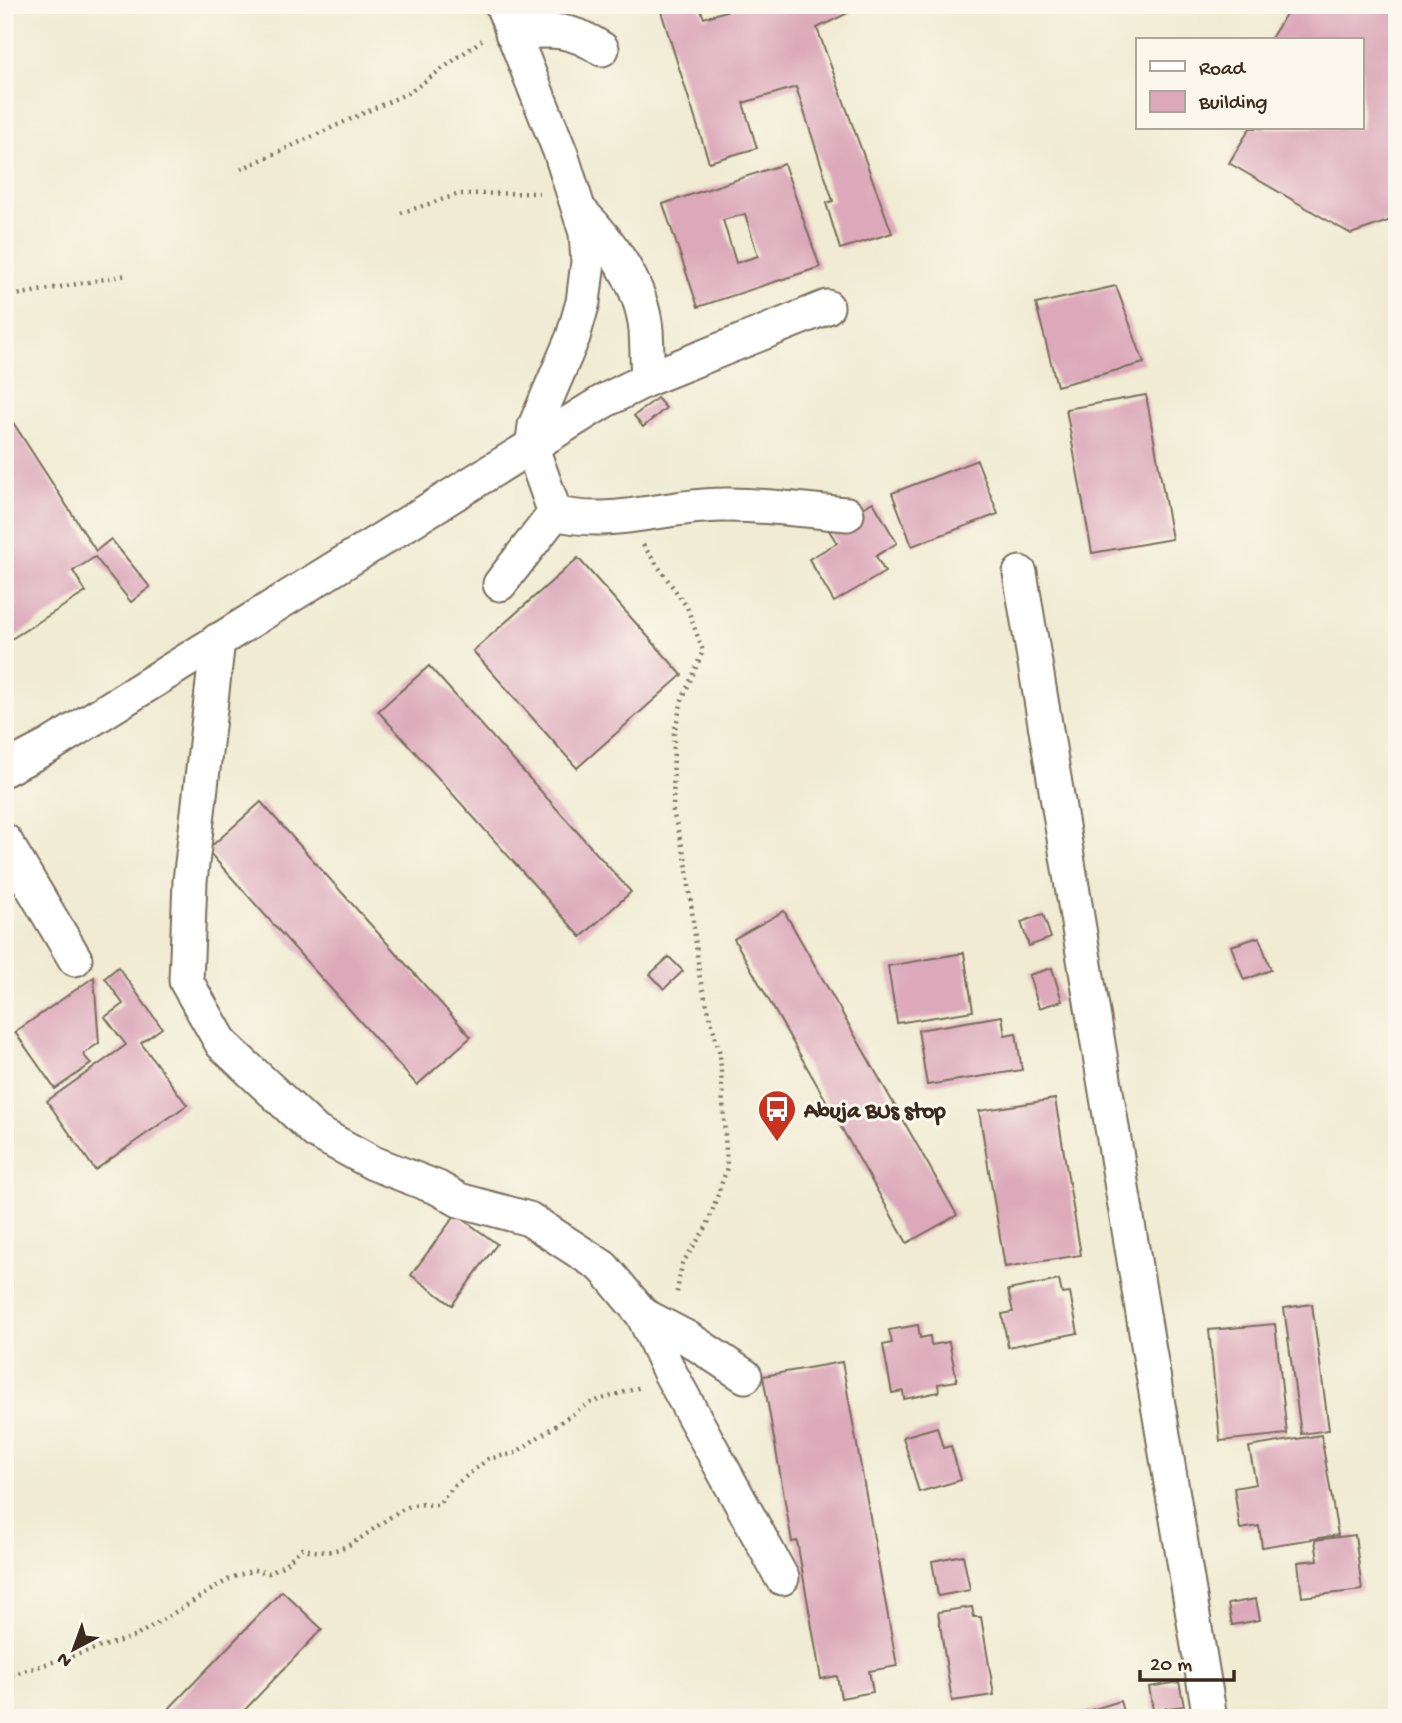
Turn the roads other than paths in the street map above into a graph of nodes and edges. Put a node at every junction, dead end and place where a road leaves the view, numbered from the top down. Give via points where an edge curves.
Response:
1 (507, 19) edge
2 (602, 49) dead end
3 (578, 202) junction
4 (827, 306) dead end
5 (648, 379) junction
6 (532, 448) junction
7 (555, 513) junction
8 (847, 514) dead end
9 (1020, 573) dead end
10 (500, 584) dead end
11 (218, 640) junction
12 (5, 769) edge
13 (5, 841) edge
14 (75, 959) dead end
15 (657, 1322) junction
16 (745, 1376) dead end
17 (782, 1578) dead end
18 (1210, 1718) edge

1 - 2 street via 580,34
1 - 3 street
3 - 5 street via 632,286 646,328
3 - 6 street via 588,262 583,302 535,426
4 - 5 street
5 - 6 street via 604,401
6 - 7 street
6 - 11 street
7 - 8 street via 624,517 722,505
7 - 10 street
9 - 18 street
11 - 12 street
11 - 15 street via 190,881 186,981 222,1044 316,1132 373,1163 460,1200 530,1219 603,1267
13 - 14 street
15 - 16 street
15 - 17 street via 669,1371

